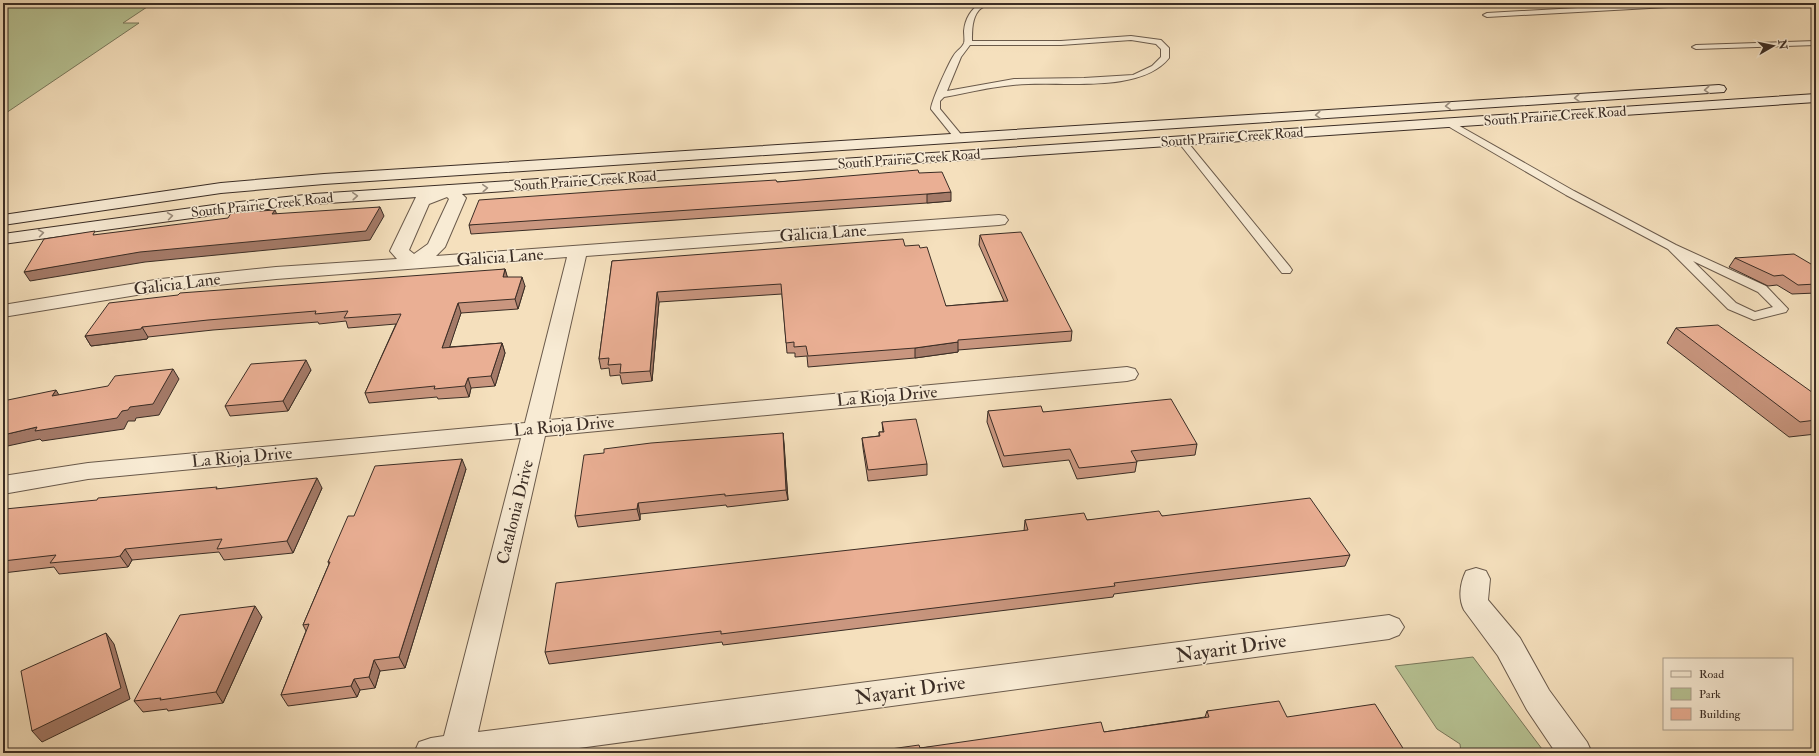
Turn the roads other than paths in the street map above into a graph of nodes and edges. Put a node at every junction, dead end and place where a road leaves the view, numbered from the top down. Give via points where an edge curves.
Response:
1 (986, 3) edge
2 (1704, 3) edge
3 (1487, 15) dead end
4 (968, 43) junction
5 (1816, 43) edge
6 (1696, 47) dead end
7 (1737, 88) dead end
8 (941, 95) junction
9 (1816, 98) edge
10 (1449, 123) junction
11 (959, 138) junction
12 (1182, 141) junction
13 (458, 170) junction
14 (449, 190) junction
15 (3, 220) edge
16 (999, 220) dead end
17 (3, 239) edge
18 (1672, 247) junction
19 (578, 251) junction
20 (414, 263) junction
21 (1286, 270) dead end
22 (3, 312) edge
23 (1127, 374) dead end
24 (535, 429) junction
25 (3, 486) edge
26 (1476, 579) dead end
27 (1389, 627) dead end
28 (444, 751) edge
29 (1575, 753) edge

1 - 4 lane via 977,8 971,17
2 - 3 lane
4 - 8 lane via 957,56
4 - 8 lane via 1061,43 1138,38 1158,42 1166,48 1165,58 1155,68 1135,77 1014,82
5 - 6 lane
7 -> 11 main road, South Prairie Creek Road
8 - 11 lane via 936,101 935,109
9 - 10 main road, South Prairie Creek Road
10 - 12 main road, South Prairie Creek Road
10 - 18 lane via 1570,193
11 - 13 main road, South Prairie Creek Road
14 -> 12 main road, South Prairie Creek Road
12 - 21 lane
13 - 14 main road
13 - 15 main road, South Prairie Creek Road via 324,178 221,188
17 -> 14 main road, South Prairie Creek Road via 221,209 314,199
14 - 20 main road via 458,198 436,247
14 - 20 main road via 422,201 398,251
16 - 19 main road, Galicia Lane
18 - 18 lane via 1762,290 1782,309 1754,316 1732,306
19 - 20 main road, Galicia Lane
19 - 24 main road, Catalonia Drive
20 - 22 main road, Galicia Lane via 161,285
23 - 24 main road, La Rioja Drive
24 - 25 main road, La Rioja Drive via 88,471
24 - 28 main road, Catalonia Drive
26 - 29 main road via 1474,602 1508,647 1538,700
27 - 28 main road, Nayarit Drive

